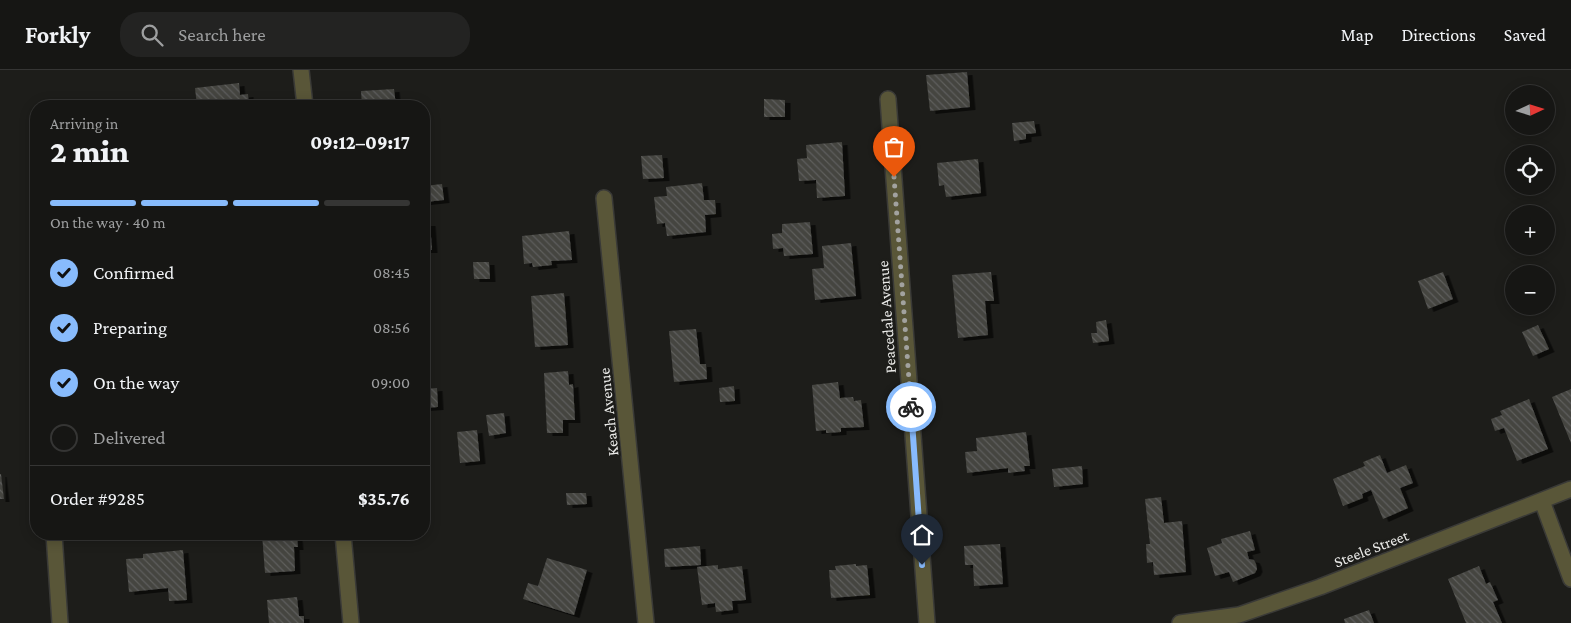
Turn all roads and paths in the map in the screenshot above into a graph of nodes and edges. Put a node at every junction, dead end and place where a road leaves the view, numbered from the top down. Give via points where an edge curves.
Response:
1 (302, 70) edge
2 (888, 99) dead end
3 (304, 100) edge
4 (604, 198) dead end
5 (1571, 489) edge
6 (1542, 501) junction
7 (54, 540) edge
8 (344, 540) edge
9 (1571, 579) edge
10 (60, 623) edge
11 (351, 623) edge
12 (646, 623) edge
13 (927, 623) edge
14 (1180, 623) edge

1 - 3 street
2 - 13 street, Peacedale Avenue
4 - 12 street, Keach Avenue
5 - 6 street, Steele Street
6 - 9 street
6 - 14 street, Steele Street via 1239,615
7 - 10 street
8 - 11 street

